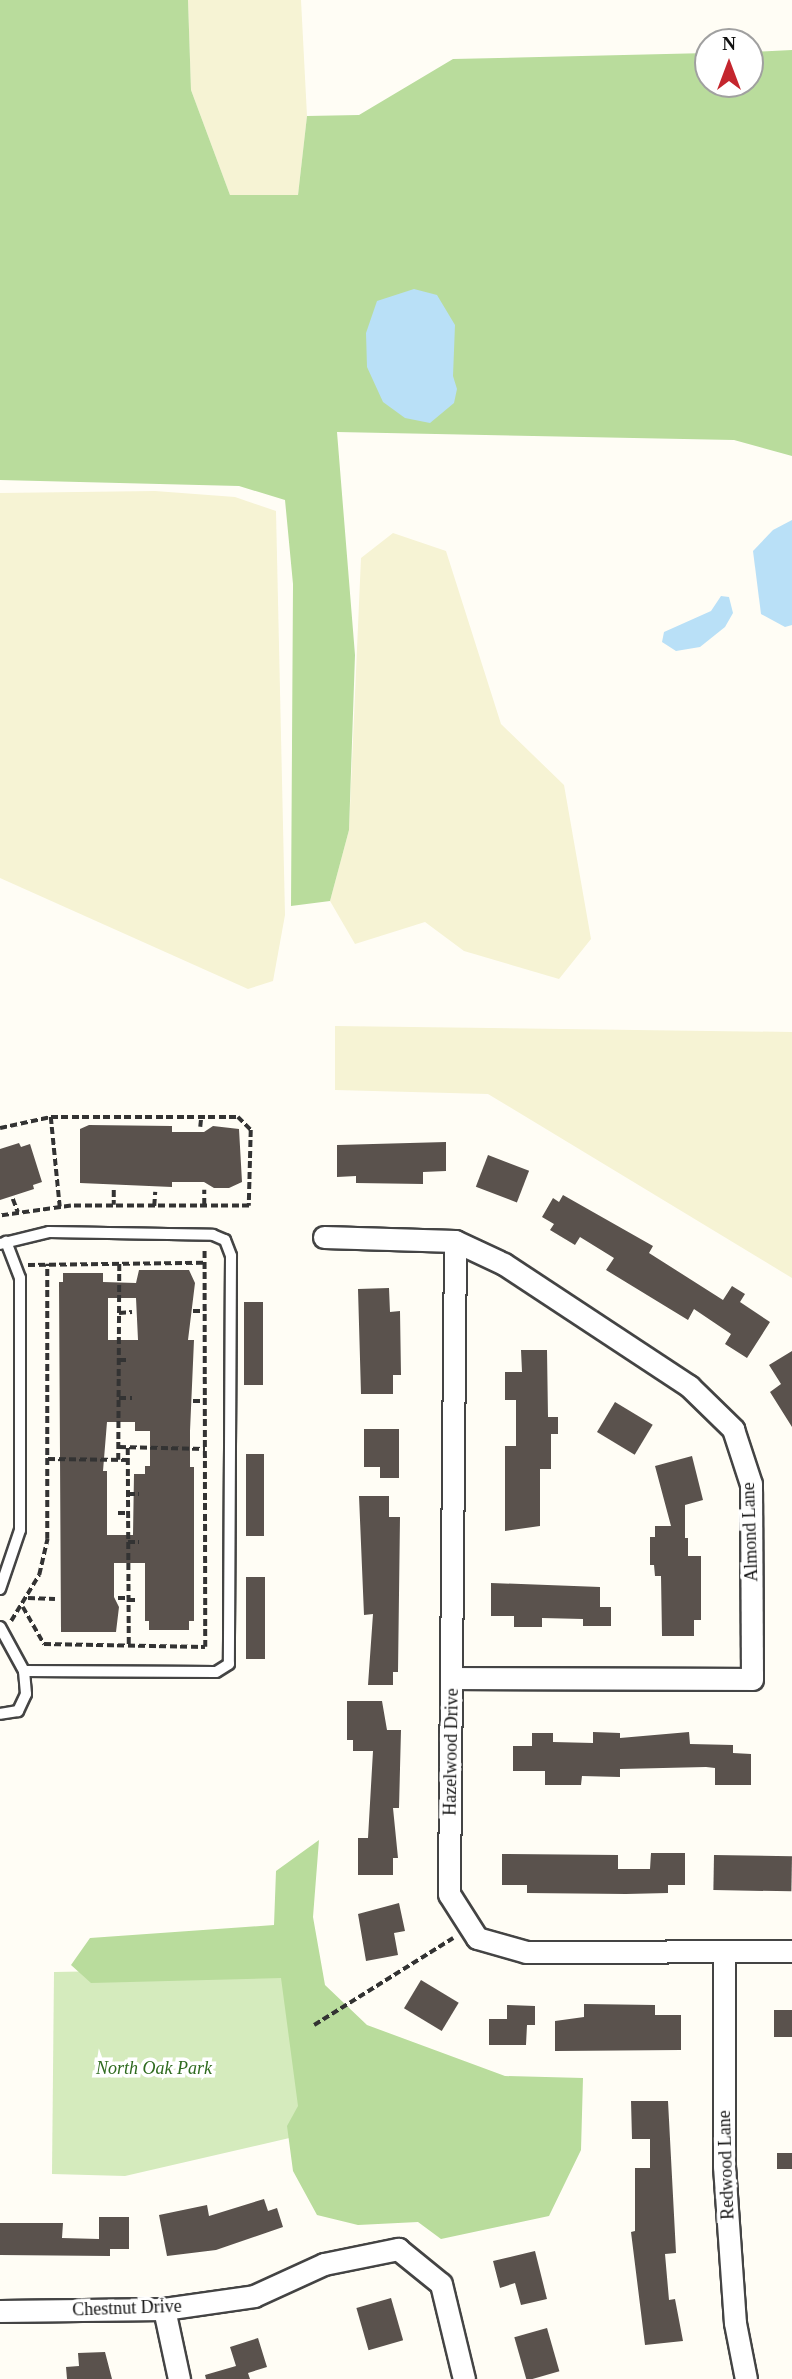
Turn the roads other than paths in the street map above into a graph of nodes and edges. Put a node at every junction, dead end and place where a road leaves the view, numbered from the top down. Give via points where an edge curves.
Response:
1 (324, 1237) dead end
2 (455, 1241) junction
3 (3, 1243) edge
4 (0, 1589) edge
5 (1, 1628) edge
6 (24, 1671) junction
7 (452, 1678) junction
8 (0, 1714) edge
9 (724, 1951) junction
10 (792, 1951) edge
11 (164, 2309) junction
12 (0, 2311) edge
13 (179, 2379) edge
14 (464, 2379) edge
15 (746, 2379) edge

1 - 2 street, Almond Lane
2 - 7 street, Hazelwood Drive
2 - 7 street, Almond Lane via 504,1264 689,1386 733,1429 751,1484 752,1679
3 - 4 lane via 17,1265 20,1530
3 - 6 lane via 49,1232 204,1235 221,1237 231,1256 230,1660 216,1672
5 - 6 lane
6 - 8 lane via 26,1694 18,1711
7 - 9 street, Hazelwood Drive via 449,1894 477,1938 526,1952
9 - 10 street, Hazelwood Drive
9 - 15 street, Redwood Lane via 724,2166 735,2323
11 - 12 street, Chestnut Drive
11 - 13 street
11 - 14 street, Chestnut Drive via 254,2296 324,2263 398,2249 441,2284

